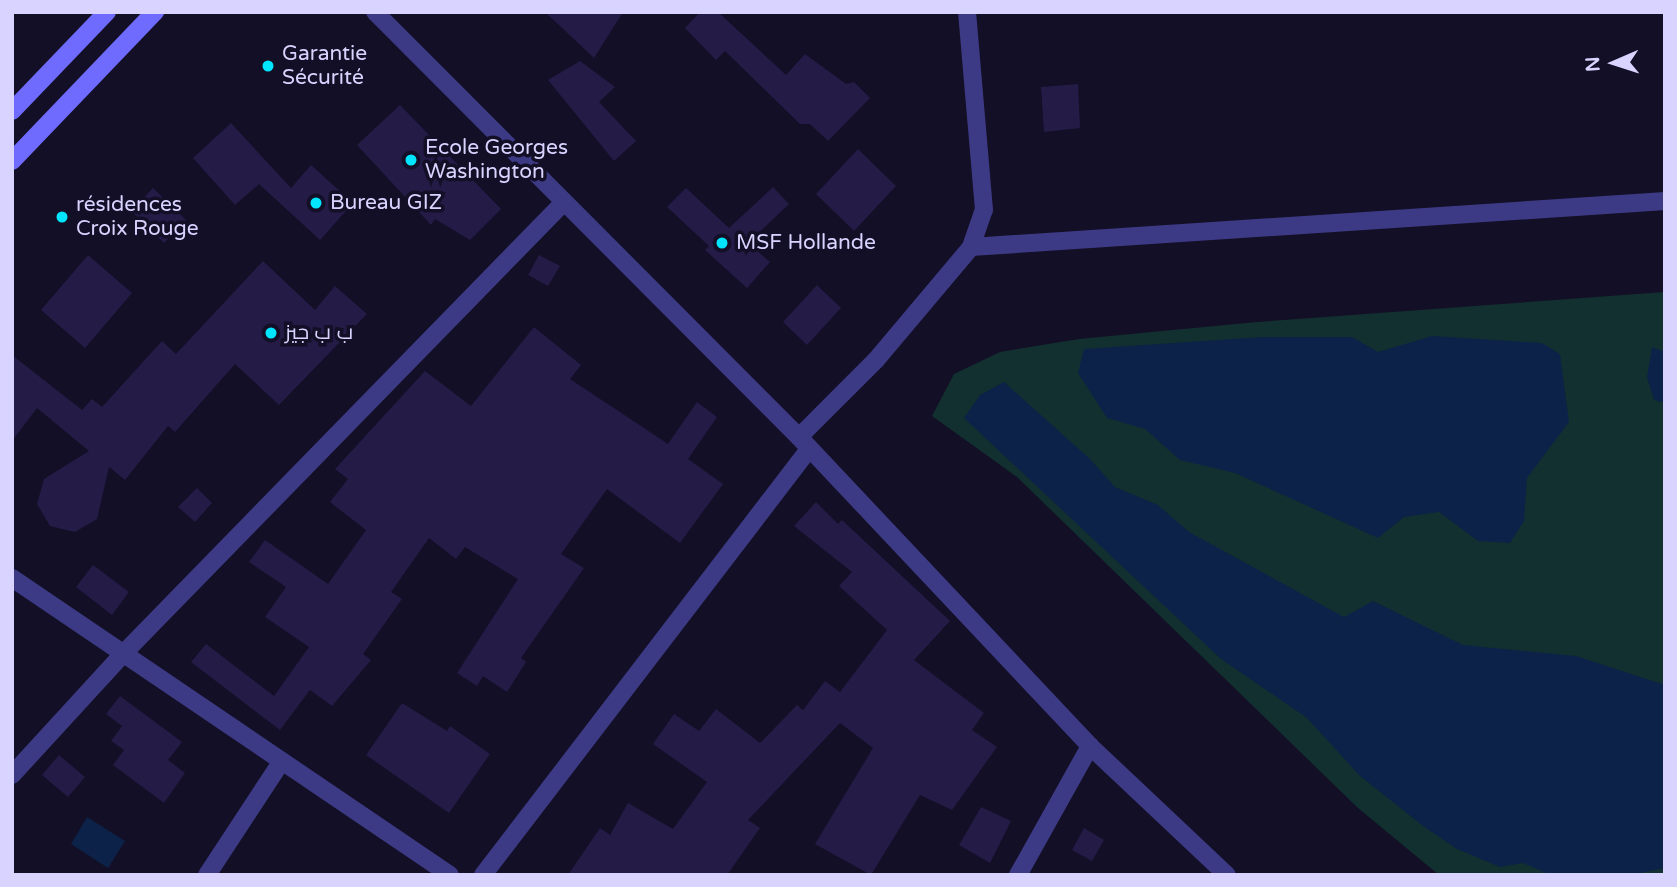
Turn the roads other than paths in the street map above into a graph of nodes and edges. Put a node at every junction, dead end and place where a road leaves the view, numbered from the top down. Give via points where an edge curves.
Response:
1 (155, 12) edge
2 (375, 12) edge
3 (967, 12) edge
4 (104, 13) edge
5 (12, 111) edge
6 (12, 160) edge
7 (1665, 201) edge
8 (564, 204) junction
9 (971, 247) junction
10 (804, 443) junction
11 (12, 578) edge
12 (121, 656) junction
13 (1090, 746) junction
14 (282, 761) junction
15 (12, 775) edge
16 (207, 875) edge
17 (450, 875) edge
18 (483, 875) edge
19 (1018, 875) edge
20 (1227, 875) edge

1 - 6 main road
2 - 8 street
3 - 9 street via 984,210
4 - 5 main road
7 - 9 street
8 - 10 street
8 - 12 street
9 - 10 street
10 - 13 street
10 - 18 street
11 - 12 street
12 - 14 street
12 - 15 street
13 - 19 street
13 - 20 street
14 - 16 street
14 - 17 street

